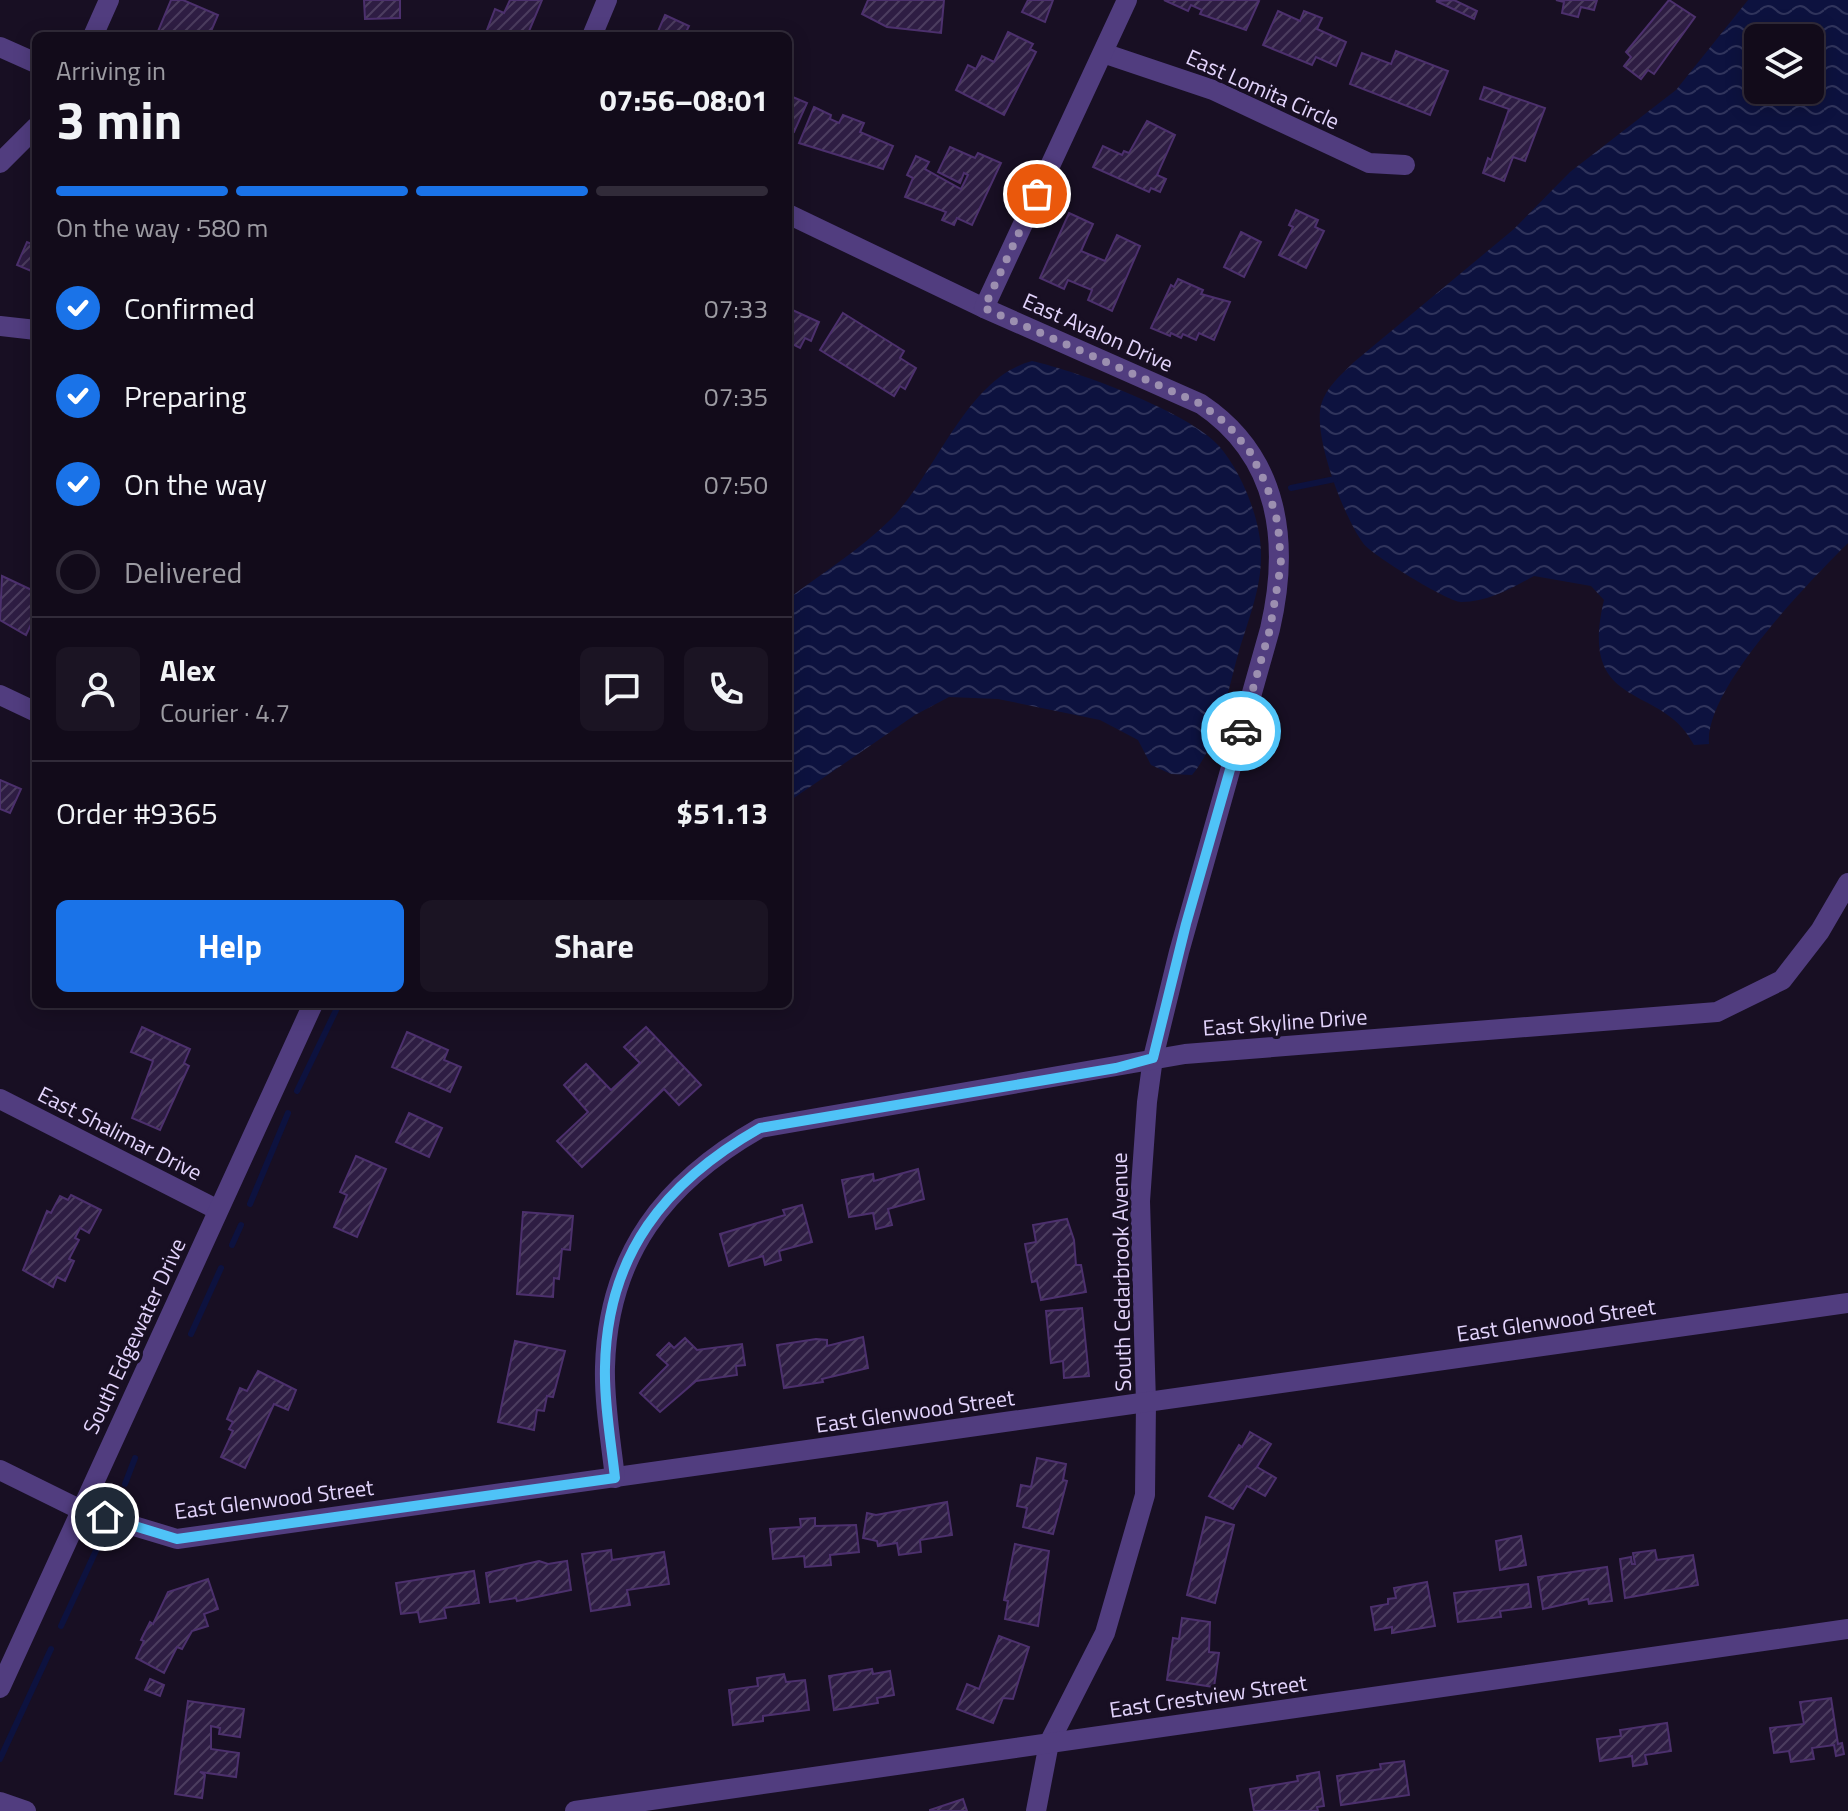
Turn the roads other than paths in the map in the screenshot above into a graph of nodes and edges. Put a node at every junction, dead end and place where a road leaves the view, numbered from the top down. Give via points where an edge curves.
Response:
1 (109, 0) edge
2 (607, 0) edge
3 (1127, 0) edge
4 (95, 32) edge
5 (594, 32) edge
6 (0, 47) edge
7 (1103, 53) junction
8 (32, 61) edge
9 (32, 131) edge
10 (0, 163) edge
11 (1405, 165) dead end
12 (792, 216) edge
13 (984, 308) junction
14 (0, 326) edge
15 (32, 330) edge
16 (1280, 585) joint
17 (0, 695) edge
18 (32, 710) edge
19 (1848, 883) edge
20 (311, 1008) edge
21 (1153, 1058) junction
22 (0, 1099) edge
23 (218, 1210) junction
24 (1848, 1303) edge
25 (1146, 1402) junction
26 (0, 1470) edge
27 (615, 1478) junction
28 (81, 1510) junction
29 (1848, 1629) edge
30 (0, 1688) edge
31 (1049, 1743) junction
32 (0, 1802) edge
33 (26, 1811) edge
34 (575, 1811) edge
35 (1036, 1811) edge

1 - 4 street
2 - 5 street
3 - 7 street
6 - 8 street
7 - 11 street, East Lomita Circle via 1213,90 1369,163
7 - 13 street
9 - 10 street
12 - 13 street, East Avalon Drive
13 - 16 street, East Avalon Drive via 1186,396 1228,425 1267,486 1279,534
14 - 15 street
16 - 21 street, South Cedarbrook Avenue
17 - 18 street
19 - 21 street, East Skyline Drive via 1782,980 1717,1012
20 - 23 street, South Edgewater Drive
21 - 25 street, South Cedarbrook Avenue via 1140,1201
21 - 27 street, East Skyline Drive via 760,1128 718,1152 686,1178 640,1237 619,1276 605,1368
22 - 23 street, East Shalimar Drive
23 - 28 street, South Edgewater Drive
24 - 25 street, East Glenwood Street
25 - 27 street, East Glenwood Street
25 - 31 street, South Cedarbrook Avenue via 1145,1495 1105,1633
26 - 28 street, East Glenwood Street
27 - 28 street, East Glenwood Street via 177,1539
28 - 30 street, South Edgewater Drive
29 - 31 street, East Crestview Street
31 - 34 street, East Crestview Street
31 - 35 street, South Cedarbrook Avenue
32 - 33 street

